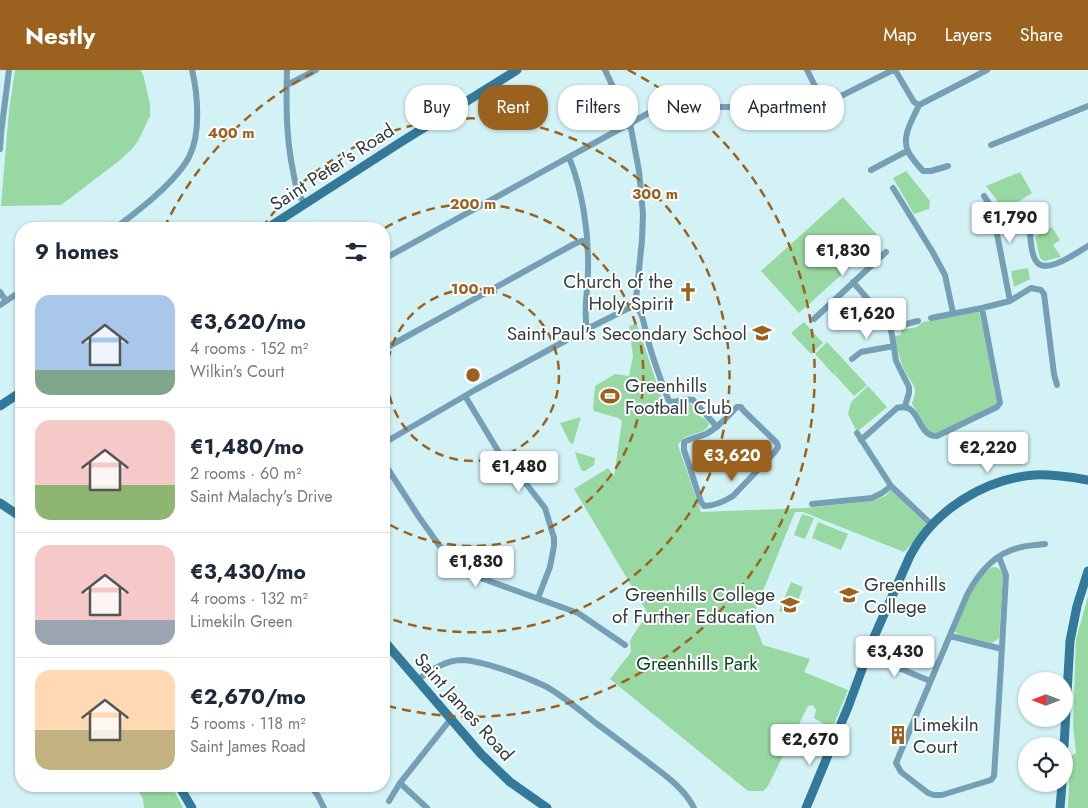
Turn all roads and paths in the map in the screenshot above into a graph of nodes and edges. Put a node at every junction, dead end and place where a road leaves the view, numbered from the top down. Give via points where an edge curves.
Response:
1 (10, 70) edge
2 (192, 70) edge
3 (287, 70) edge
4 (316, 70) edge
5 (517, 70) edge
6 (605, 70) edge
7 (807, 70) edge
8 (894, 70) edge
9 (987, 70) edge
10 (286, 85) junction
11 (612, 85) edge
12 (814, 85) edge
13 (844, 95) edge
14 (918, 105) junction
15 (1088, 106) edge
16 (730, 107) edge
17 (638, 119) edge
18 (619, 130) edge
19 (631, 130) edge
20 (991, 145) dead end
21 (0, 149) edge
22 (907, 150) junction
23 (569, 157) junction
24 (948, 166) dead end
25 (871, 170) dead end
26 (893, 188) dead end
27 (984, 196) dead end
28 (304, 203) junction
29 (123, 222) edge
30 (276, 222) edge
31 (1041, 224) dead end
32 (587, 239) junction
33 (1088, 246) edge
34 (886, 252) dead end
35 (390, 256) edge
36 (853, 282) junction
37 (0, 292) edge
38 (15, 295) edge
39 (1010, 302) junction
40 (3, 303) edge
41 (634, 304) junction
42 (982, 308) junction
43 (953, 313) junction
44 (814, 318) dead end
45 (931, 318) dead end
46 (918, 321) dead end
47 (890, 328) junction
48 (587, 329) junction
49 (390, 346) edge
50 (894, 346) junction
51 (852, 359) dead end
52 (1057, 385) dead end
53 (15, 396) edge
54 (465, 396) junction
55 (0, 406) edge
56 (905, 406) junction
57 (717, 427) junction
58 (857, 433) dead end
59 (390, 440) edge
60 (861, 440) junction
61 (390, 472) edge
62 (1088, 480) edge
63 (891, 486) junction
64 (0, 504) edge
65 (812, 504) dead end
66 (15, 513) edge
67 (932, 525) junction
68 (1045, 544) dead end
69 (999, 557) junction
70 (1088, 571) edge
71 (538, 598) junction
72 (950, 636) junction
73 (625, 645) dead end
74 (390, 648) edge
75 (1002, 649) junction
76 (868, 655) junction
77 (417, 680) junction
78 (930, 682) junction
79 (450, 720) junction
80 (1065, 737) edge
81 (400, 783) junction
82 (183, 792) edge
83 (315, 792) edge
84 (1061, 792) edge
85 (389, 801) dead end
86 (192, 808) edge
87 (324, 808) edge
88 (427, 808) edge
89 (547, 808) edge
90 (694, 808) edge
91 (806, 808) edge
92 (1060, 808) edge

1 - 21 street
2 - 29 street via 197,108 190,156 172,180
3 - 10 street
4 - 10 street
5 - 28 street, Saint Peter's Road
6 - 11 street
7 - 12 street
8 - 13 street
8 - 14 street
9 - 14 street
10 - 28 street via 286,126 291,162 297,191
14 - 22 street via 907,130
15 - 20 street
16 - 17 street via 669,107 656,109
18 - 23 street
19 - 41 street via 643,214
22 - 24 street via 923,170
22 - 25 street
23 - 32 street via 585,217
23 - 35 street
26 - 43 street via 945,275
27 - 39 street via 992,208
28 - 30 street, Saint Peter's Road
31 - 33 street via 1030,234 1034,257 1040,265 1051,266
32 - 48 street
32 - 49 street
34 - 36 street
36 - 44 street
36 - 47 street
37 - 40 street
38 - 40 street
39 - 42 street
39 - 52 street via 1031,288 1044,294
41 - 48 street
41 - 57 street via 644,321 668,400 693,400
42 - 43 street
42 - 56 street via 1000,404 937,436 926,433
43 - 45 street
46 - 47 street
47 - 50 street
48 - 54 street
50 - 51 street via 861,352
50 - 56 street via 896,361 909,387
53 - 55 street
54 - 59 street
54 - 71 street via 503,460 545,508 554,546
56 - 60 street via 897,408
57 - 57 street via 737,407 741,407 778,447 733,496 704,506 684,442
58 - 60 street
60 - 63 street
61 - 71 street via 452,562 464,572
62 - 67 street via 1048,475 1007,480 965,499
63 - 65 street via 872,498
63 - 67 street
64 - 66 street
67 - 76 street via 910,556
68 - 69 street via 1018,548
69 - 72 street via 973,584
69 - 75 street via 1006,574
70 - 80 street via 1070,640
71 - 73 street via 578,613
72 - 75 street
72 - 78 street
74 - 77 street, Saint James Road
75 - 78 street via 994,776 991,780 934,795 898,768 896,763
76 - 78 street
76 - 91 street
77 - 79 street, Saint James Road
77 - 90 street via 458,660 478,662 547,687 674,782
79 - 81 street
79 - 89 street, Saint James Road via 501,774
81 - 85 street
81 - 88 street
82 - 86 street
83 - 87 street
84 - 92 street

